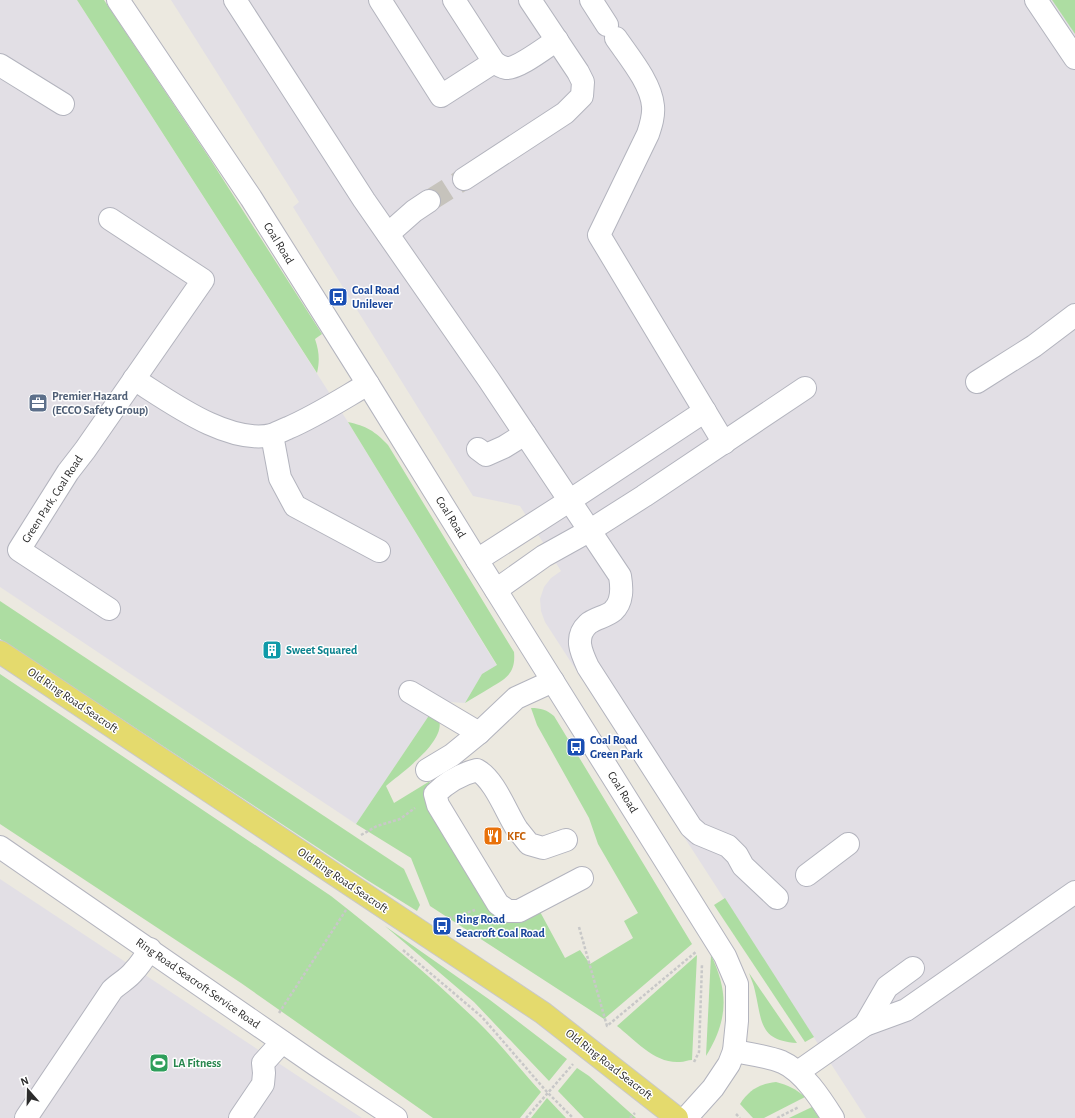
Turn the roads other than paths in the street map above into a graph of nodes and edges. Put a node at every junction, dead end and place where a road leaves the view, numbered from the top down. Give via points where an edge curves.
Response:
1 (118, 0) edge
2 (235, 0) edge
3 (380, 0) edge
4 (454, 0) edge
5 (530, 0) edge
6 (591, 0) edge
7 (1036, 0) edge
8 (557, 40) junction
9 (1075, 58) edge
10 (494, 62) junction
11 (0, 65) edge
12 (63, 104) dead end
13 (464, 179) tunnel mouth
14 (430, 201) tunnel mouth
15 (110, 219) dead end
16 (388, 234) junction
17 (1075, 315) edge
18 (134, 379) junction
19 (977, 382) dead end
20 (368, 384) junction
21 (805, 388) dead end
22 (705, 411) junction
23 (525, 434) junction
24 (272, 435) junction
25 (724, 443) junction
26 (478, 449) dead end
27 (569, 501) junction
28 (589, 531) junction
29 (378, 551) dead end
30 (477, 560) junction
31 (496, 590) junction
32 (109, 609) dead end
33 (0, 652) edge
34 (553, 681) junction
35 (410, 692) dead end
36 (479, 733) junction
37 (426, 770) dead end
38 (566, 840) dead end
39 (848, 844) dead end
40 (0, 848) edge
41 (807, 875) dead end
42 (582, 878) dead end
43 (1075, 892) edge
44 (777, 898) dead end
45 (150, 950) junction
46 (913, 968) dead end
47 (864, 1025) junction
48 (274, 1037) junction
49 (734, 1051) junction
50 (798, 1072) junction
51 (26, 1118) edge
52 (240, 1118) edge
53 (396, 1118) edge
54 (677, 1118) edge
55 (686, 1118) edge
56 (833, 1118) edge

1 - 20 street, Coal Road via 251,198
2 - 16 street
3 - 10 street via 441,96
4 - 10 street
5 - 8 street
6 - 22 street via 644,81 651,93 654,107 648,134 599,235
7 - 9 street
8 - 10 street via 517,65 505,68
8 - 13 street via 583,82 582,96 565,113
11 - 12 street
14 - 16 street via 414,211
15 - 18 street, Green Park, Coal Road via 203,280
16 - 23 street
17 - 19 street via 1034,346
18 - 24 street via 207,423 237,434
18 - 32 street, Green Park, Coal Road via 68,472 19,550
20 - 24 street via 306,420
20 - 30 street, Coal Road
21 - 25 street
22 - 25 street
22 - 27 street
23 - 26 street via 486,455
23 - 27 street
24 - 29 street via 280,478 295,506
25 - 28 street
27 - 28 street
27 - 30 street
28 - 31 street via 544,556
28 - 44 street via 620,576 622,590 613,611 588,624 580,637 580,651 588,667 691,827 699,834 728,846 743,866
30 - 31 street, Coal Road
31 - 34 street, Coal Road
33 - 54 main road, Old Ring Road Seacroft via 543,1013
34 - 36 street via 516,698
34 - 49 street, Coal Road via 725,956 738,984
35 - 36 street
36 - 37 street via 452,755
38 - 42 street via 543,848 529,844 484,774 477,770 454,779 435,794 438,805 498,904 508,911 519,911
39 - 41 street
40 - 45 street, Ring Road Seacroft Service Road
43 - 47 street via 906,1010
45 - 48 street, Ring Road Seacroft Service Road
45 - 51 street via 135,971 112,990
46 - 47 street via 887,987
47 - 50 street
48 - 52 street via 263,1063 263,1084
48 - 53 street, Ring Road Seacroft Service Road
49 - 50 street via 783,1062
49 - 55 street, Coal Road via 729,1064 713,1088
50 - 56 street

